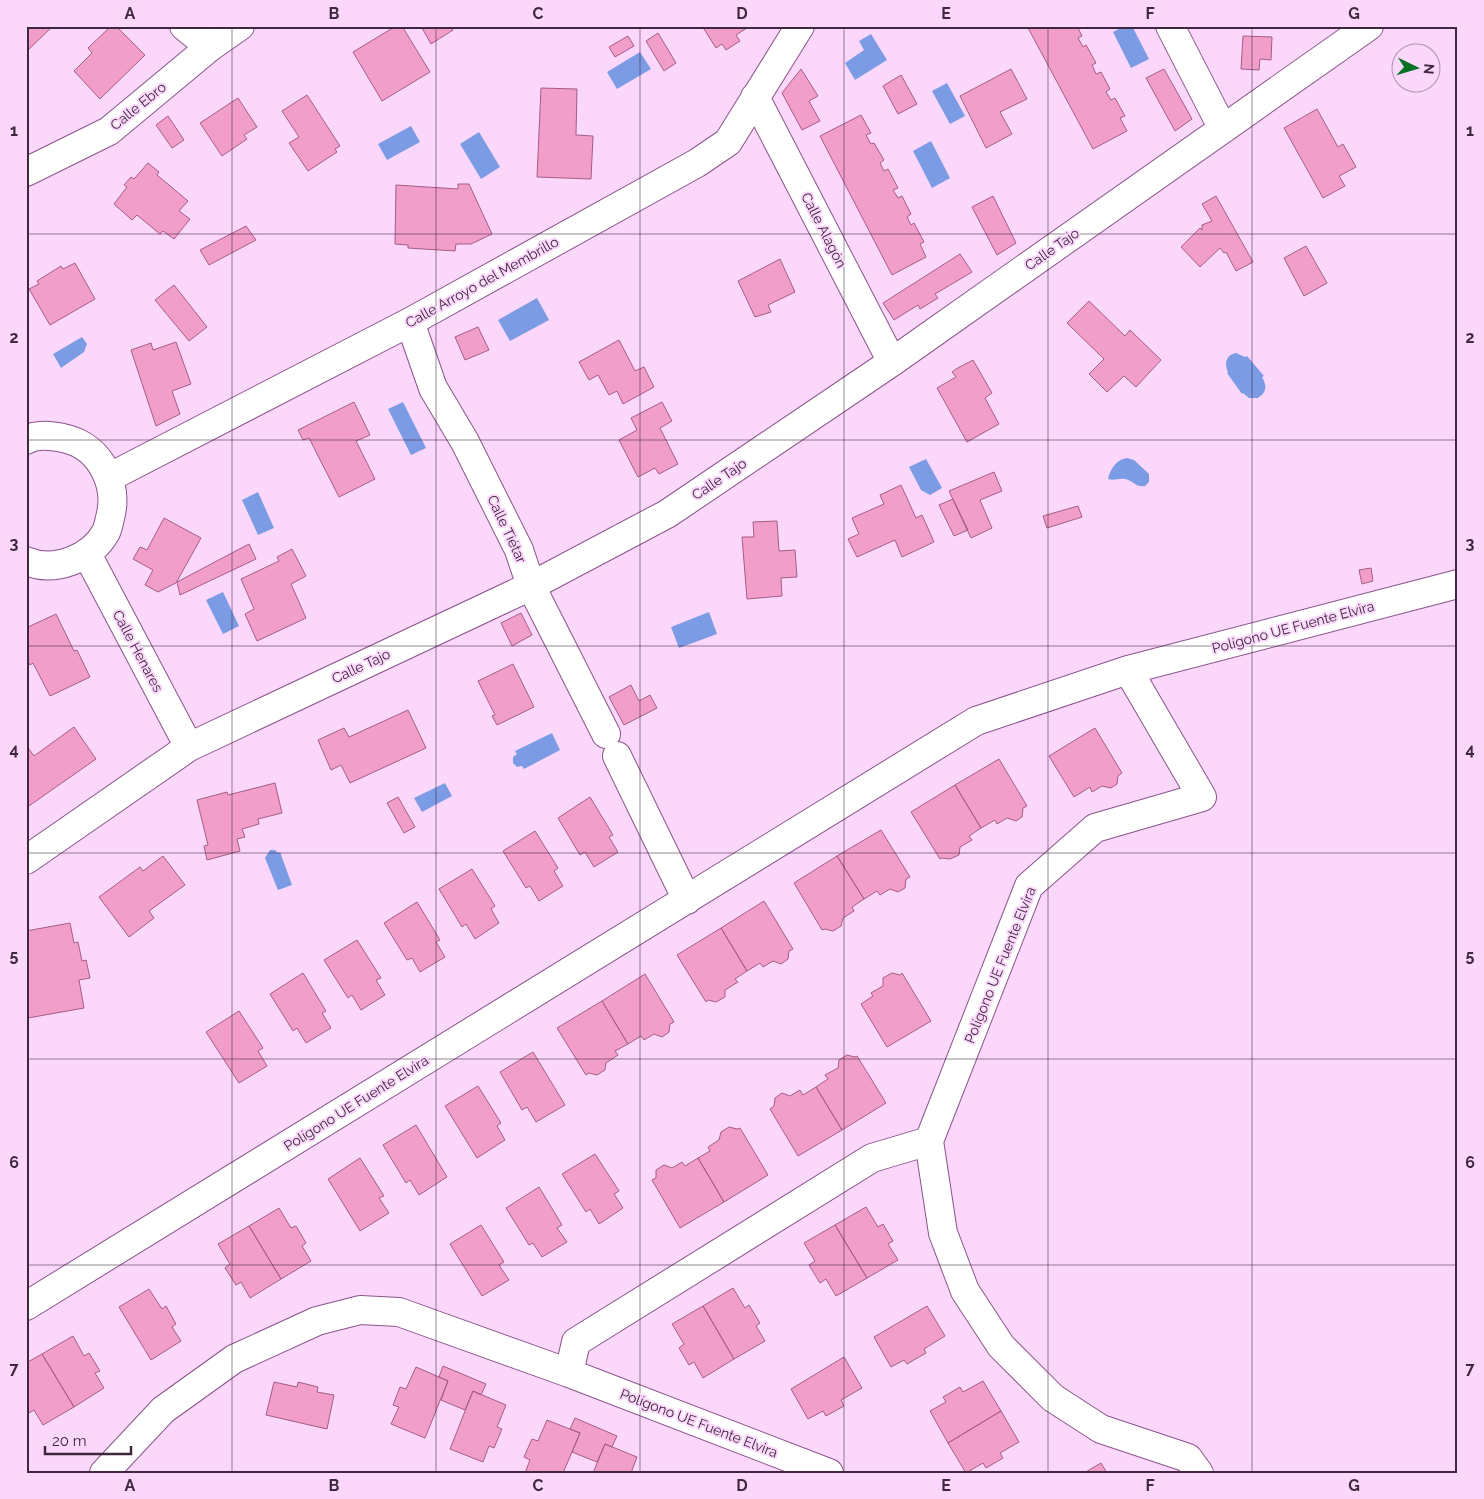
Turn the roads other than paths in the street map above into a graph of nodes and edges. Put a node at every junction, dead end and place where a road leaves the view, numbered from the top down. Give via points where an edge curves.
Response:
1 (184, 26) edge
2 (240, 26) edge
3 (800, 26) edge
4 (1170, 26) edge
5 (1369, 26) edge
6 (210, 47) junction
7 (755, 98) junction
8 (1223, 128) junction
9 (26, 172) edge
10 (410, 322) junction
11 (892, 362) junction
12 (28, 436) edge
13 (110, 477) junction
14 (88, 554) junction
15 (26, 561) edge
16 (1458, 584) edge
17 (531, 586) junction
18 (1128, 670) junction
19 (188, 747) junction
20 (26, 860) edge
21 (687, 900) junction
22 (929, 1141) junction
23 (26, 1306) edge
24 (569, 1373) junction
25 (104, 1473) edge
26 (829, 1473) edge
27 (1199, 1473) edge

1 - 6 street
2 - 6 street, Calle Ebro
3 - 7 street, Calle Arroyo del Membrillo
4 - 8 street
5 - 8 street, Calle Tajo
6 - 9 street, Calle Ebro via 109,131
7 - 10 street, Calle Arroyo del Membrillo via 728,142 697,163
7 - 11 street, Calle Alagón
8 - 11 street, Calle Tajo
10 - 13 street, Calle Arroyo del Membrillo
10 - 17 street, Calle Tiétar via 433,388 465,442 514,542
11 - 17 street, Calle Tajo via 667,514
12 - 13 street via 54,436 78,442 96,456
13 - 14 street via 114,505 106,532
14 - 15 street via 62,565 36,565
14 - 19 street, Calle Henares
16 - 18 street, Polígono UE Fuente Elvira
17 - 19 street, Calle Tajo
17 - 21 street, Calle Tiétar
18 - 21 street, Polígono UE Fuente Elvira via 976,722
18 - 22 street, Polígono UE Fuente Elvira via 1202,797 1095,828 1029,886
19 - 20 street, Calle Tajo
21 - 23 street, Polígono UE Fuente Elvira
22 - 24 street via 872,1158 576,1342
22 - 27 street via 943,1233 965,1292 1001,1346 1053,1398 1101,1429 1188,1458
24 - 25 street, Polígono UE Fuente Elvira via 399,1312 360,1310 317,1321 234,1359 163,1410
24 - 26 street, Polígono UE Fuente Elvira

